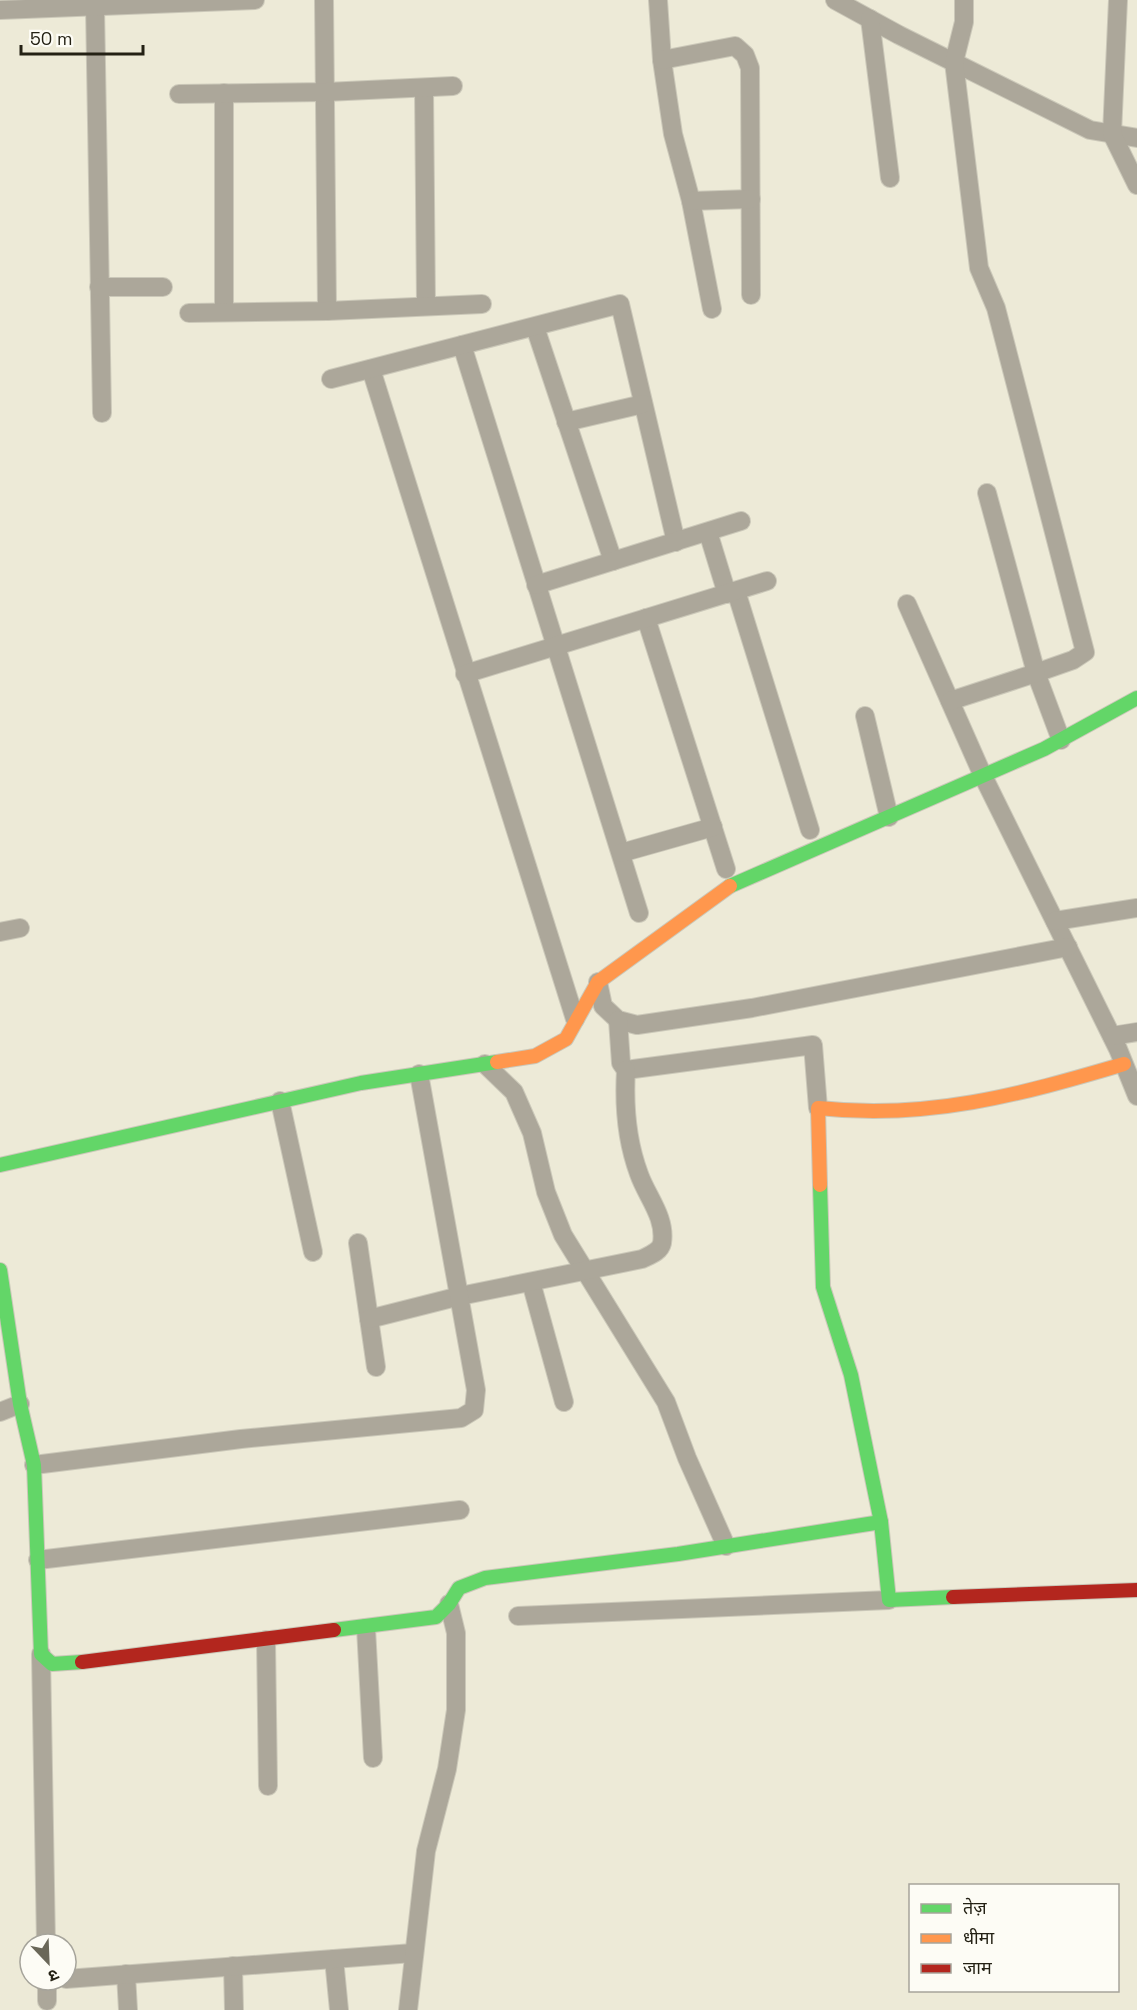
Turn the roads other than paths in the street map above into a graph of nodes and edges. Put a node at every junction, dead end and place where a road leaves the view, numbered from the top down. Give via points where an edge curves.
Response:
1 (245, 0) edge
2 (324, 0) edge
3 (658, 0) edge
4 (835, 0) edge
5 (964, 0) edge
6 (1118, 0) edge
7 (156, 2) edge
8 (95, 6) junction
9 (0, 10) edge
10 (870, 19) junction
11 (662, 60) junction
12 (954, 62) junction
13 (453, 86) dead end
14 (424, 88) junction
15 (326, 92) junction
16 (224, 93) junction
17 (179, 94) dead end
18 (1112, 134) junction
19 (1137, 138) edge
20 (890, 178) dead end
21 (1137, 185) edge
22 (751, 199) junction
23 (691, 201) junction
24 (99, 287) junction
25 (163, 287) dead end
26 (751, 295) dead end
27 (482, 304) dead end
28 (426, 306) junction
29 (712, 309) dead end
30 (327, 310) junction
31 (224, 312) junction
32 (189, 313) dead end
33 (535, 327) junction
34 (462, 345) junction
35 (371, 369) junction
36 (331, 379) dead end
37 (643, 404) junction
38 (102, 413) dead end
39 (566, 422) junction
40 (987, 494) dead end
41 (741, 521) dead end
42 (708, 532) junction
43 (676, 542) junction
44 (613, 561) junction
45 (767, 581) dead end
46 (536, 585) junction
47 (731, 592) junction
48 (907, 604) dead end
49 (646, 618) junction
50 (555, 647) junction
51 (1036, 673) junction
52 (465, 675) junction
53 (1137, 698) edge
54 (950, 701) junction
55 (865, 716) dead end
56 (1061, 740) junction
57 (983, 776) junction
58 (889, 817) junction
59 (712, 827) junction
60 (810, 830) dead end
61 (621, 853) junction
62 (726, 869) dead end
63 (1137, 908) edge
64 (639, 913) dead end
65 (1055, 921) junction
66 (20, 928) dead end
67 (0, 932) edge
68 (1068, 947) junction
69 (598, 982) junction
70 (575, 1019) junction
71 (618, 1020) junction
72 (1137, 1032) edge
73 (1112, 1036) junction
74 (484, 1064) junction
75 (1124, 1064) junction
76 (626, 1070) junction
77 (419, 1074) junction
78 (1137, 1096) edge
79 (280, 1101) junction
80 (818, 1108) junction
81 (0, 1165) edge
82 (358, 1243) dead end
83 (313, 1251) dead end
84 (0, 1270) edge
85 (586, 1271) junction
86 (531, 1282) junction
87 (460, 1296) junction
88 (369, 1318) junction
89 (5, 1336) edge
90 (376, 1367) dead end
91 (564, 1402) dead end
92 (20, 1404) junction
93 (0, 1412) edge
94 (34, 1465) junction
95 (460, 1510) dead end
96 (881, 1522) junction
97 (726, 1546) junction
98 (38, 1560) junction
99 (1137, 1590) edge
100 (889, 1600) junction
101 (449, 1604) junction
102 (518, 1616) dead end
103 (366, 1628) junction
104 (266, 1640) junction
105 (41, 1654) junction
106 (373, 1758) dead end
107 (268, 1786) dead end
108 (46, 1932) edge
109 (413, 1953) junction
110 (334, 1959) junction
111 (233, 1966) junction
112 (126, 1974) junction
113 (78, 1977) edge
114 (48, 1992) edge
115 (48, 2001) dead end
116 (128, 2010) edge
117 (234, 2010) edge
118 (339, 2010) edge
119 (408, 2010) edge

1 - 7 street
2 - 15 street
3 - 11 street
4 - 10 street
5 - 12 street via 964,22
6 - 18 street
7 - 8 street
8 - 9 street
8 - 24 street
10 - 12 street
10 - 20 street
11 - 22 street via 735,46 745,55 750,68
11 - 23 street via 673,134
12 - 18 street via 1090,129
12 - 51 street via 979,268 996,308 1085,652
13 - 14 street
14 - 15 street
14 - 28 street
15 - 16 street
15 - 30 street
16 - 17 street
16 - 31 street
18 - 19 street
18 - 21 street
22 - 23 street
22 - 26 street
23 - 29 street
24 - 25 street
24 - 38 street
27 - 28 street
28 - 30 street
30 - 31 street
31 - 32 street
33 - 34 street
33 - 37 street via 620,304
33 - 39 street
34 - 35 street
34 - 46 street
35 - 36 street
35 - 52 street
37 - 39 street
37 - 43 street
39 - 44 street
40 - 51 street
41 - 42 street
42 - 43 street
42 - 47 street
43 - 44 street
44 - 46 street
45 - 47 street
46 - 50 street
47 - 49 street
47 - 60 street
48 - 54 street
49 - 50 street
49 - 59 street
50 - 52 street
50 - 61 street
51 - 54 street
51 - 56 street
52 - 70 street
53 - 56 street
54 - 57 street
55 - 58 street
56 - 57 street
57 - 58 street
57 - 65 street
58 - 69 street via 725,888
59 - 61 street
59 - 62 street
61 - 64 street
63 - 65 street
65 - 68 street
66 - 67 street
68 - 71 street via 688,1019 637,1025
68 - 73 street
69 - 70 street
69 - 71 street via 603,1006
70 - 74 street via 566,1039 535,1056
71 - 76 street via 621,1063
72 - 73 street
73 - 75 street
74 - 77 street
74 - 85 street via 514,1092 532,1133 546,1192 563,1235
75 - 78 street
75 - 80 street via 1036,1090 960,1105 878,1113
76 - 80 street via 813,1045
76 - 85 street via 629,1132 638,1172 657,1210 662,1244 656,1253 642,1259
77 - 79 street
77 - 87 street
79 - 81 street
79 - 83 street
80 - 96 street via 823,1287 851,1375
82 - 88 street
84 - 89 street
85 - 86 street
85 - 97 street via 666,1402
86 - 87 street
86 - 91 street
87 - 88 street
87 - 94 street via 476,1390 474,1410 461,1418 242,1439
88 - 90 street
89 - 92 street
92 - 93 street
92 - 94 street
94 - 98 street
95 - 98 street
96 - 97 street
96 - 100 street
97 - 101 street via 485,1578 459,1588
98 - 105 street
99 - 100 street
100 - 102 street
101 - 103 street via 436,1617
101 - 109 street via 456,1633 456,1710 447,1769 426,1851
103 - 104 street
103 - 106 street
104 - 105 street via 70,1664 52,1664
104 - 107 street
105 - 108 street
109 - 110 street
109 - 119 street
110 - 111 street
110 - 118 street
111 - 112 street
111 - 117 street
112 - 113 street
112 - 116 street
114 - 115 street

